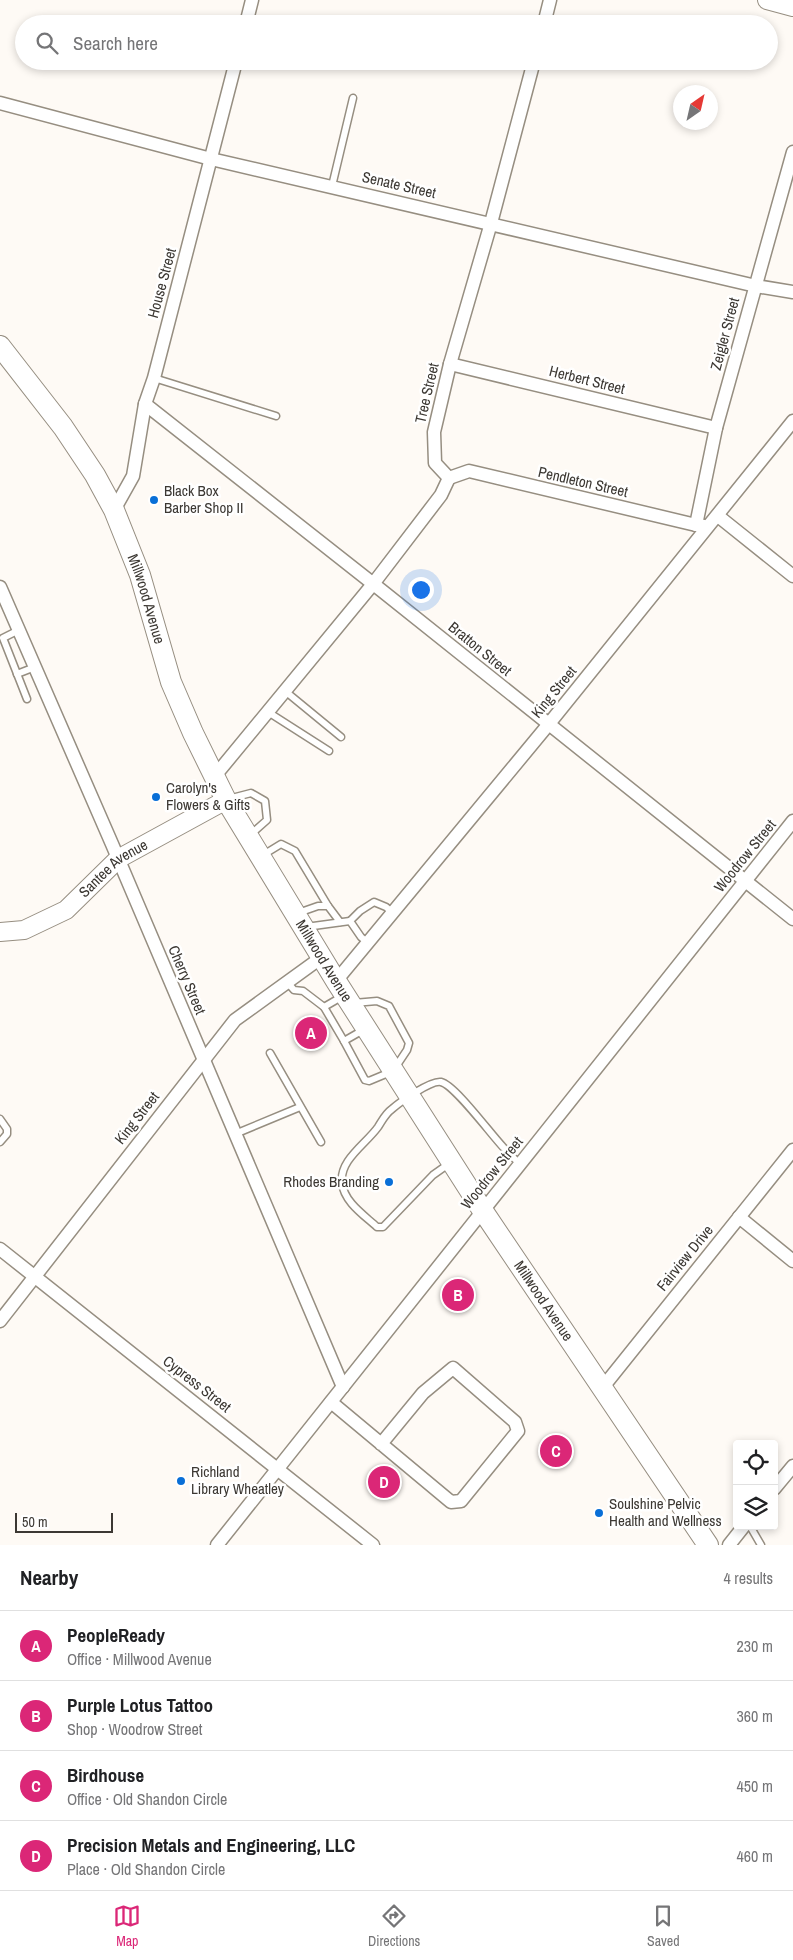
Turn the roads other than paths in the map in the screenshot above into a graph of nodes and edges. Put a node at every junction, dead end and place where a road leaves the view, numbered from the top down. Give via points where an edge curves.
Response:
1 (252, 0) edge
2 (550, 0) edge
3 (767, 0) edge
4 (793, 7) edge
5 (248, 15) edge
6 (546, 15) edge
7 (234, 70) edge
8 (532, 70) edge
9 (353, 98) dead end
10 (0, 103) edge
11 (793, 152) edge
12 (211, 158) junction
13 (332, 186) junction
14 (490, 223) junction
15 (756, 286) junction
16 (793, 292) edge
17 (0, 346) edge
18 (450, 364) junction
19 (154, 378) junction
20 (145, 404) junction
21 (276, 416) dead end
22 (793, 421) edge
23 (716, 428) junction
24 (449, 478) junction
25 (114, 510) junction
26 (714, 521) junction
27 (696, 525) junction
28 (793, 576) edge
29 (373, 584) junction
30 (0, 586) edge
31 (19, 630) junction
32 (35, 667) junction
33 (18, 674) junction
34 (285, 691) junction
35 (27, 699) dead end
36 (268, 712) junction
37 (548, 725) junction
38 (341, 737) dead end
39 (329, 751) dead end
40 (214, 777) junction
41 (226, 800) junction
42 (793, 821) edge
43 (248, 836) junction
44 (261, 856) junction
45 (118, 859) junction
46 (745, 881) junction
47 (328, 906) junction
48 (393, 913) junction
49 (793, 919) edge
50 (300, 921) junction
51 (350, 921) junction
52 (340, 922) junction
53 (0, 932) edge
54 (368, 943) junction
55 (322, 957) junction
56 (287, 982) junction
57 (344, 993) junction
58 (324, 1007) junction
59 (366, 1029) junction
60 (344, 1041) junction
61 (270, 1053) dead end
62 (203, 1059) junction
63 (393, 1071) junction
64 (410, 1097) junction
65 (300, 1107) junction
66 (0, 1119) edge
67 (235, 1134) junction
68 (0, 1142) edge
69 (321, 1142) dead end
70 (793, 1150) edge
71 (451, 1162) junction
72 (520, 1164) junction
73 (483, 1211) junction
74 (739, 1217) junction
75 (0, 1248) edge
76 (793, 1261) edge
77 (35, 1276) junction
78 (0, 1320) edge
79 (343, 1387) junction
80 (603, 1387) junction
81 (331, 1402) junction
82 (381, 1444) junction
83 (793, 1466) edge
84 (278, 1469) junction
85 (777, 1485) edge
86 (741, 1530) edge
87 (752, 1530) edge
88 (217, 1545) edge
89 (373, 1545) edge
90 (708, 1545) edge
91 (728, 1545) edge
92 (761, 1545) edge

1 - 5 street
2 - 6 street
3 - 4 street
7 - 12 street, House Street
8 - 14 street, Tree Street
9 - 13 lane
10 - 12 street, Senate Street
11 - 15 street, Zeigler Street
12 - 13 street, Senate Street
12 - 19 street, House Street
13 - 14 street, Senate Street
14 - 15 street, Senate Street
14 - 18 street, Tree Street
15 - 16 street, Senate Street
15 - 23 street, Zeigler Street
17 - 25 main road, Millwood Avenue via 63,427
18 - 23 street, Herbert Street
18 - 24 street, Tree Street via 434,432 435,463
19 - 20 street, House Street
19 - 21 lane
20 - 25 street, House Street via 133,476
20 - 29 street, Bratton Street
22 - 26 street, King Street
23 - 27 street, Zeigler Street
24 - 27 street, Pendleton Street via 469,471
24 - 29 street via 442,496
25 - 40 main road, Millwood Avenue via 140,575 171,682
26 - 27 street, Pendleton Street
26 - 28 street
26 - 37 street, King Street
29 - 34 street
29 - 37 street, Bratton Street
30 - 31 street, Cherry Street
31 - 32 street, Cherry Street
31 - 33 lane via 3,638
32 - 33 lane
32 - 45 street, Cherry Street
33 - 35 lane
34 - 36 street
34 - 38 lane
36 - 39 lane
36 - 40 street
37 - 46 street, Bratton Street
37 - 48 street, King Street
40 - 41 main road, Millwood Avenue
41 - 43 main road, Millwood Avenue
41 - 43 lane via 250,793 265,801 267,820
41 - 45 street, Santee Avenue
42 - 46 street, Woodrow Street
43 - 44 main road, Millwood Avenue
44 - 47 lane via 281,844 295,851
44 - 50 main road, Millwood Avenue
45 - 53 street, Santee Avenue via 66,910 24,930
45 - 62 street, Cherry Street
46 - 49 street, Bratton Street
46 - 72 street, Woodrow Street
47 - 50 lane via 318,906
47 - 52 lane
48 - 51 lane via 374,902
48 - 54 street, King Street
50 - 52 lane
50 - 55 main road, Millwood Avenue
51 - 52 lane
51 - 54 lane
54 - 57 street, King Street
55 - 56 street, King Street
55 - 57 main road, Millwood Avenue
56 - 58 lane via 294,990 303,991
56 - 62 street, King Street via 235,1020
57 - 58 lane
57 - 59 main road, Millwood Avenue
57 - 63 lane via 388,1006 409,1043
58 - 60 lane
59 - 60 lane
59 - 63 main road, Millwood Avenue
60 - 63 lane via 365,1080
61 - 65 lane
62 - 67 street, Cherry Street
62 - 77 street, King Street
63 - 64 main road, Millwood Avenue
64 - 71 main road, Millwood Avenue
64 - 71 lane via 392,1109 356,1150 342,1173 347,1198 377,1227 383,1227 432,1174
64 - 72 lane via 428,1085 440,1082 447,1085
65 - 67 lane
65 - 69 lane
66 - 68 lane via 7,1129
67 - 79 street, Cherry Street
70 - 74 street, Fairview Drive
71 - 73 main road, Millwood Avenue
72 - 73 street, Woodrow Street
73 - 79 street, Woodrow Street
73 - 80 main road, Millwood Avenue
74 - 76 street
74 - 80 street, Fairview Drive
75 - 77 street, Cypress Street
77 - 78 street, King Street
77 - 84 street, Cypress Street
79 - 81 street, Woodrow Street
80 - 90 main road, Millwood Avenue
81 - 82 street
81 - 84 street, Woodrow Street
82 - 82 street via 451,1502 461,1501 518,1430 515,1422 453,1368 423,1393
83 - 85 street
84 - 88 street, Woodrow Street
84 - 89 street, Cypress Street
86 - 91 street
87 - 92 lane

